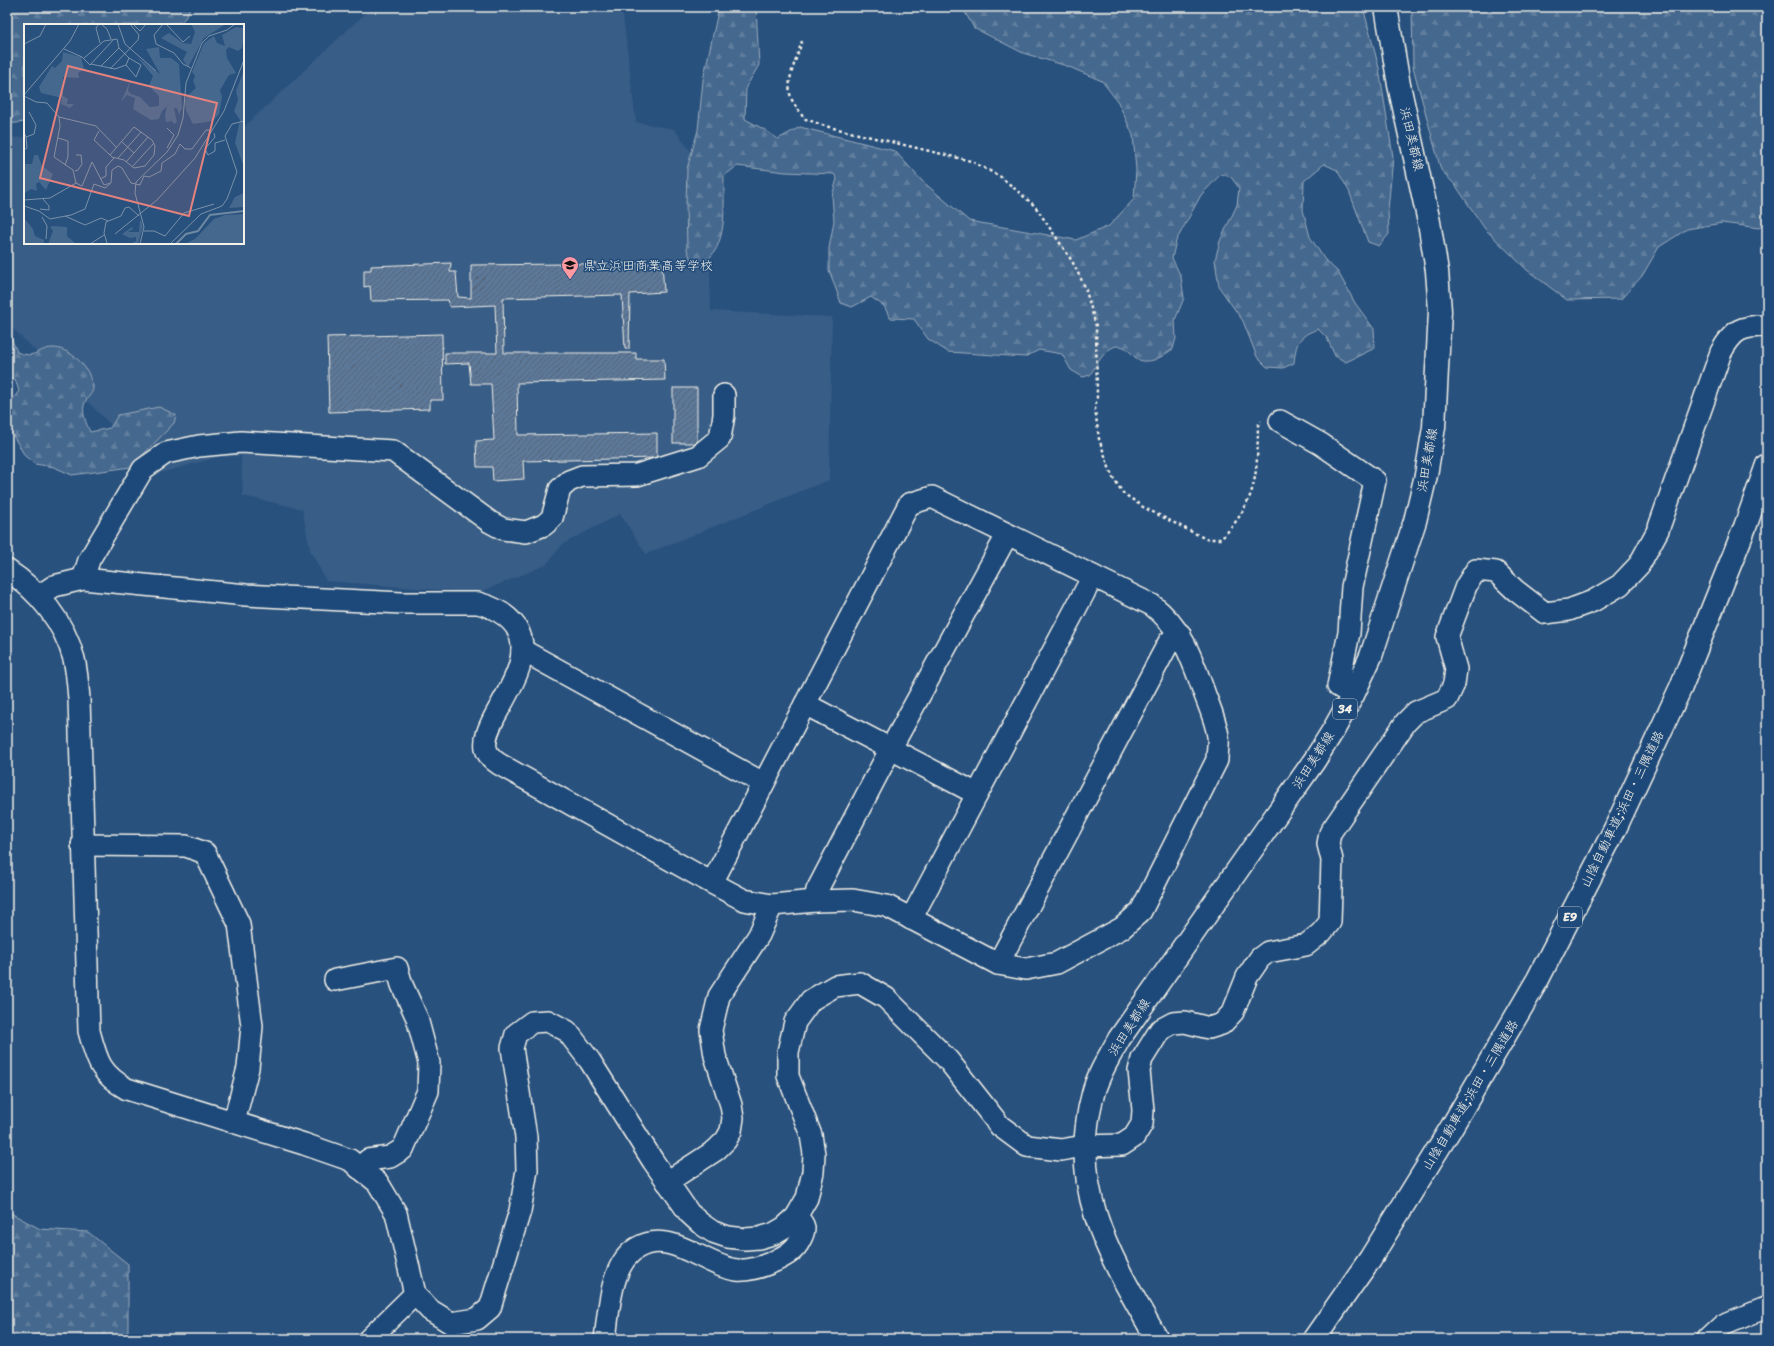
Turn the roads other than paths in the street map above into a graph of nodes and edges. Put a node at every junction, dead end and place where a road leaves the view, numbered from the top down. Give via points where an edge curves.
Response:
1 (1386, 7) edge
2 (1767, 326) edge
3 (724, 395) dead end
4 (1280, 420) road end
5 (1767, 465) edge
6 (1007, 535) junction
7 (7, 570) edge
8 (1093, 576) junction
9 (83, 579) junction
10 (39, 596) junction
11 (1180, 634) junction
12 (522, 650) junction
13 (1354, 695) junction
14 (805, 704) junction
15 (891, 748) junction
16 (763, 783) junction
17 (977, 794) junction
18 (82, 845) junction
19 (712, 883) junction
20 (815, 901) junction
21 (772, 905) junction
22 (911, 919) junction
23 (998, 964) junction
24 (335, 980) dead end
25 (234, 1122) junction
26 (1084, 1146) junction
27 (359, 1168) junction
28 (667, 1182) junction
29 (796, 1217) junction
30 (415, 1294) junction
31 (1767, 1307) edge
32 (369, 1339) edge
33 (605, 1339) edge
34 (1157, 1339) edge
35 (1314, 1339) edge
36 (1708, 1339) edge

1 - 13 main road, 浜田美都線 / 34 via 1399,85 1437,271 1440,311 1438,361 1434,427 1415,521 1371,656
2 - 26 street via 1753,326 1730,336 1658,530 1639,565 1620,585 1593,601 1569,610 1545,613 1496,572 1476,570 1466,586 1448,637 1456,669 1454,684 1447,699 1416,712 1406,722 1330,833 1330,922 1306,945 1274,950 1260,958 1247,977 1233,1012 1222,1024 1209,1028 1184,1022 1174,1023 1160,1030 1142,1059 1139,1071 1142,1124 1134,1137 1122,1145
3 - 9 street via 720,438 707,450 698,456 637,475 582,476 569,481 560,489 552,518 544,526 526,532 503,529 490,522 393,451 241,442 198,446 166,453 143,469 89,560
4 - 13 street via 1322,444 1374,480 1352,587 1349,633 1338,686
5 - 35 main road, 山陰自動車道;浜田・三隅道路 / E9 via 1681,687 1615,829 1538,979 1451,1128 1370,1259
6 - 8 street
6 - 14 street via 932,497 909,504
6 - 15 street
7 - 10 street
8 - 11 street via 1152,605 1166,616
8 - 17 street
9 - 10 street via 54,586
9 - 12 street via 246,595 478,603 495,609 510,619 519,633
10 - 18 street via 62,627 74,660 79,699
11 - 23 street via 1169,642
11 - 23 street via 1192,657 1219,737 1217,760 1141,911 1122,928 1057,963 1026,969
12 - 16 street
12 - 19 street via 514,679 486,737 486,749 491,759
13 - 26 main road, 浜田美都線 / 34 via 1314,761 1119,1038 1093,1092
14 - 15 street
14 - 16 street
15 - 17 street
15 - 20 street via 817,890
16 - 19 street
17 - 22 street
18 - 25 street via 88,1031 97,1062 113,1081 127,1089
18 - 25 street via 186,846 205,854 239,924 252,1026 248,1068
19 - 21 street via 744,900
20 - 21 street
20 - 22 street via 853,900 887,906
21 - 28 street via 759,936 720,996 711,1030 715,1056 731,1105 731,1131 716,1150
22 - 23 street
24 - 27 street via 397,968 417,1018 429,1063 428,1091 403,1149 390,1157 368,1160
25 - 27 street via 350,1160
26 - 29 street via 1061,1150 1027,1146 1000,1126 948,1060 886,998 860,983 835,986 811,1000 799,1016 795,1022 788,1052 788,1076 811,1135 814,1154 807,1198
26 - 34 main road, 浜田美都線 / 34 via 1085,1171 1096,1220 1115,1264
27 - 30 street via 378,1183 396,1213
28 - 29 street via 689,1213 700,1223 713,1232 728,1237 745,1239 766,1236 785,1227
28 - 30 street via 590,1061 567,1031 548,1021 532,1022 516,1034 512,1048 526,1137 527,1170 520,1210 490,1308 477,1319 451,1323 430,1310
29 - 33 street via 804,1227 799,1243 794,1249 776,1260 749,1269 725,1267 668,1243 657,1242 638,1247 619,1268
30 - 32 street
31 - 36 street via 1723,1325

